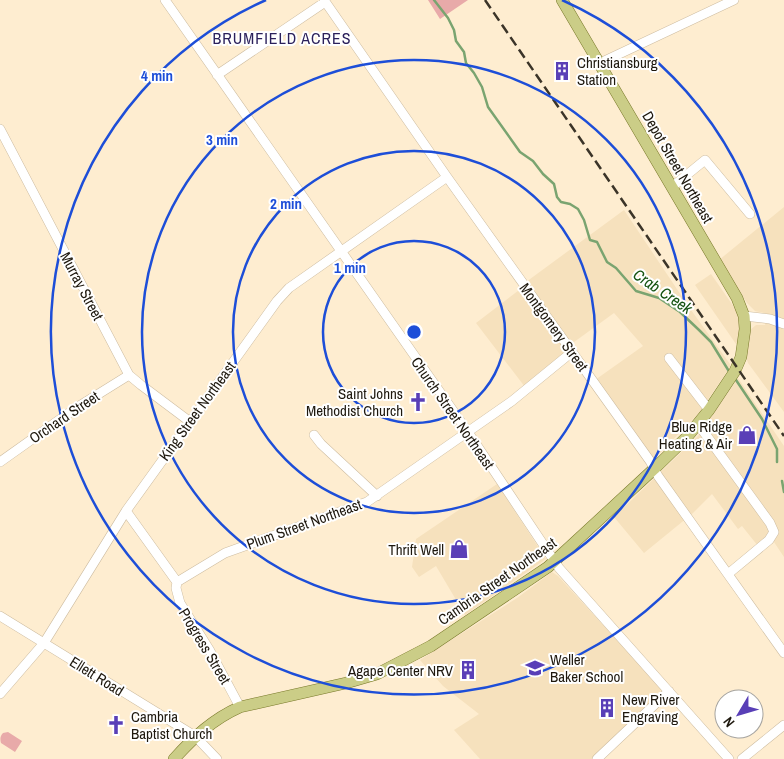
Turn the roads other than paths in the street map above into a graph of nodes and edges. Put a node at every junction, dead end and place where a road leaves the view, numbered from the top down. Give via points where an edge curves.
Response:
1 (165, 0) edge
2 (562, 0) edge
3 (734, 0) edge
4 (325, 1) edge
5 (600, 63) junction
6 (218, 75) junction
7 (0, 129) edge
8 (447, 177) junction
9 (672, 187) junction
10 (750, 214) dead end
11 (341, 252) junction
12 (744, 316) junction
13 (784, 324) edge
14 (572, 352) junction
15 (669, 358) dead end
16 (129, 375) junction
17 (709, 410) junction
18 (189, 421) junction
19 (698, 424) junction
20 (468, 432) junction
21 (314, 435) dead end
22 (0, 462) edge
23 (654, 469) junction
24 (377, 496) junction
25 (126, 510) junction
26 (555, 562) junction
27 (728, 574) junction
28 (178, 582) junction
29 (0, 616) edge
30 (44, 643) junction
31 (784, 653) edge
32 (669, 691) junction
33 (0, 694) edge
34 (240, 707) junction
35 (784, 725) edge
36 (195, 736) junction
37 (174, 759) edge
38 (217, 759) edge
39 (597, 759) edge
40 (729, 759) edge
41 (742, 759) edge

1 - 6 street, Church Street Northeast
2 - 5 main road, Depot Street Northeast
3 - 5 street
4 - 6 street
4 - 8 street, Montgomery Street
5 - 9 main road, Depot Street Northeast
6 - 11 street, Church Street Northeast
7 - 16 street, Murray Street
8 - 11 street, King Street Northeast
8 - 14 street, Montgomery Street
9 - 10 street via 704,160
9 - 12 main road, Depot Street Northeast via 737,298
11 - 18 street, King Street Northeast via 289,288 277,301
11 - 20 street, Church Street Northeast
12 - 13 street
12 - 17 main road, Cambria Street Northeast via 739,362
14 - 20 street, Plum Street Northeast
14 - 23 street, Montgomery Street
15 - 17 street
16 - 18 street, Murray Street
16 - 22 street, Orchard Street
17 - 19 main road, Cambria Street Northeast
18 - 25 street, King Street Northeast
19 - 23 main road, Cambria Street Northeast
19 - 27 street via 774,532 769,540
20 - 24 street, Plum Street Northeast
20 - 26 street, Church Street Northeast
21 - 24 street
23 - 26 main road, Cambria Street Northeast
23 - 27 street, Montgomery Street
24 - 28 street, Plum Street Northeast via 225,553
25 - 28 street, Progress Street
25 - 30 street, King Street Northeast
26 - 32 street, Church Street Northeast
26 - 34 main road, Cambria Street Northeast via 431,646 382,672 346,684
27 - 31 street, Montgomery Street
28 - 34 street, Progress Street via 176,588 180,603
29 - 30 street, Ellett Road
30 - 33 street, King Street Northeast
30 - 36 street, Ellett Road
32 - 39 street
32 - 40 street, Church Street Northeast
34 - 36 main road, Cambria Street Northeast via 216,719
35 - 41 street
36 - 37 main road, Cambria Street Northeast
36 - 38 street, Ellett Road

